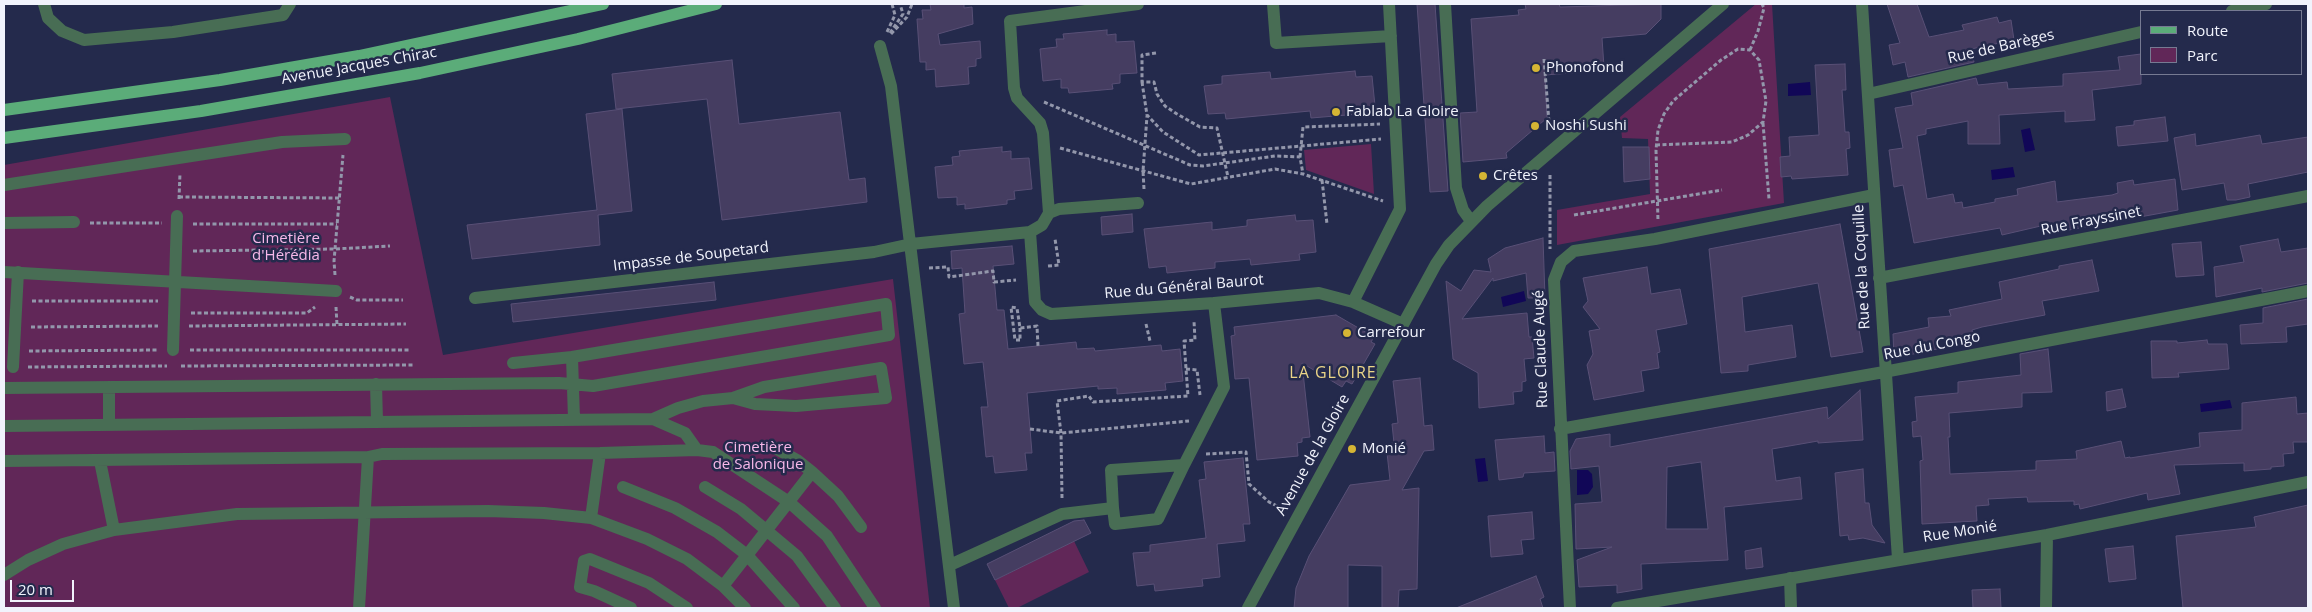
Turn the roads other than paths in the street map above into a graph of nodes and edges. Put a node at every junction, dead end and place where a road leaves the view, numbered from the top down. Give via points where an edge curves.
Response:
1 (44, 4) edge
2 (290, 4) edge
3 (603, 4) edge
4 (716, 4) edge
5 (1138, 4) edge
6 (1273, 4) edge
7 (1389, 4) edge
8 (1445, 4) edge
9 (1862, 4) edge
10 (2266, 4) edge
11 (1719, 5) edge
12 (2237, 10) edge
13 (2140, 32) edge
14 (1391, 36) junction
15 (880, 46) road end
16 (1868, 94) junction
17 (4, 110) edge
18 (4, 138) edge
19 (345, 139) road end
20 (4, 185) edge
21 (1874, 195) junction
22 (2308, 196) edge
23 (1138, 203) road end
24 (1049, 213) junction
25 (177, 220) road end
26 (1471, 221) junction
27 (74, 222) road end
28 (4, 223) edge
29 (1030, 232) junction
30 (911, 244) junction
31 (4, 272) edge
32 (18, 272) junction
33 (1879, 278) junction
34 (174, 281) junction
35 (336, 291) dead end
36 (2308, 291) edge
37 (475, 298) dead end
38 (1353, 302) junction
39 (1214, 303) junction
40 (1403, 324) junction
41 (173, 350) road end
42 (572, 357) junction
43 (512, 363) dead end
44 (13, 367) road end
45 (1884, 372) junction
46 (376, 384) junction
47 (574, 384) junction
48 (109, 387) junction
49 (4, 388) edge
50 (733, 398) junction
51 (574, 419) junction
52 (653, 419) junction
53 (377, 421) junction
54 (109, 424) junction
55 (4, 426) edge
56 (1560, 429) junction
57 (773, 447) dead end
58 (697, 450) junction
59 (600, 454) junction
60 (368, 457) junction
61 (1186, 460) junction
62 (4, 461) edge
63 (100, 461) junction
64 (812, 472) junction
65 (2308, 482) edge
66 (705, 486) dead end
67 (622, 487) dead end
68 (789, 502) junction
69 (1113, 508) junction
70 (364, 512) junction
71 (591, 518) junction
72 (860, 527) dead end
73 (767, 529) junction
74 (114, 530) junction
75 (2047, 534) junction
76 (748, 555) junction
77 (1898, 559) junction
78 (950, 565) junction
79 (4, 575) edge
80 (1790, 578) junction
81 (723, 586) junction
82 (359, 608) edge
83 (631, 608) edge
84 (687, 608) edge
85 (745, 608) edge
86 (794, 608) edge
87 (835, 608) edge
88 (875, 608) edge
89 (954, 608) edge
90 (1248, 608) edge
91 (1570, 608) edge
92 (1617, 608) edge
93 (1791, 608) edge
94 (2046, 608) edge

1 - 2 street via 48,18 62,31 84,40 173,32 283,15
3 - 17 main road, Avenue Jacques Chirac via 359,56 210,82
4 - 18 main road, Avenue Jacques Chirac via 578,39 420,73 201,111
5 - 24 street via 1010,21 1014,88 1017,98 1040,123
6 - 14 street via 1276,43
7 - 14 street
8 - 26 street via 1456,188 1463,210
9 - 16 street, Rue de la Coquille
10 - 12 street
11 - 26 street, Avenue de la Gloire
13 - 16 street, Rue de Barèges
14 - 38 street via 1400,209
15 - 30 street via 891,86
16 - 21 street, Rue de la Coquille
19 - 20 street via 282,142
21 - 33 street, Rue de la Coquille
21 - 56 street, Rue Claude Augé via 1655,239 1574,251 1561,262 1554,280
22 - 33 street, Rue Frayssinet
23 - 24 street via 1059,209
24 - 29 street via 1042,225
25 - 34 street
26 - 40 street, Avenue de la Gloire via 1436,264
27 - 28 street
29 - 30 street, Impasse de Soupetard
29 - 39 street, Rue du Général Baurot via 1035,302 1051,314
30 - 37 street, Impasse de Soupetard via 874,252
30 - 78 street
31 - 32 street
32 - 34 street
32 - 44 street
33 - 45 street, Rue de la Coquille
34 - 35 street
34 - 41 street
36 - 45 street, Rue du Congo
38 - 39 street, Rue du Général Baurot via 1319,293
38 - 40 street, Rue du Général Baurot
39 - 61 street via 1224,388 1204,419
40 - 90 street, Avenue de la Gloire
42 - 43 street
42 - 47 street
42 - 47 street via 886,304 890,335 593,386
45 - 56 street, Rue du Congo
45 - 77 street, Rue de la Coquille
46 - 47 street
46 - 48 street
46 - 53 street
47 - 51 street
48 - 49 street
48 - 54 street
50 - 50 street via 755,404 796,406 886,398 881,368 764,387
50 - 52 street via 703,401
51 - 52 street
51 - 53 street
52 - 58 street via 685,432
53 - 54 street
54 - 55 street
56 - 91 street, Rue Claude Augé
57 - 64 street
58 - 59 street
58 - 68 street via 713,452
59 - 60 street via 382,454
59 - 71 street
60 - 63 street
60 - 70 street
61 - 69 street via 1111,470
61 - 69 street via 1158,519 1115,524
62 - 63 street
63 - 74 street
64 - 68 street
64 - 72 street via 838,496
65 - 75 street, Rue Monié
66 - 73 street
67 - 76 street via 674,508 717,532
68 - 73 street
68 - 88 street via 827,536
69 - 78 street via 1062,514
70 - 71 street via 516,512
70 - 74 street via 236,514
70 - 82 street
71 - 81 street via 647,538 687,559
73 - 76 street
73 - 87 street via 797,556
74 - 79 street via 63,544
75 - 77 street, Rue Monié
75 - 94 street
76 - 81 street
76 - 86 street
77 - 80 street, Rue Monié
78 - 89 street
80 - 92 street, Rue Monié
80 - 93 street
81 - 85 street
83 - 84 street via 580,587 584,561 590,559 649,583

